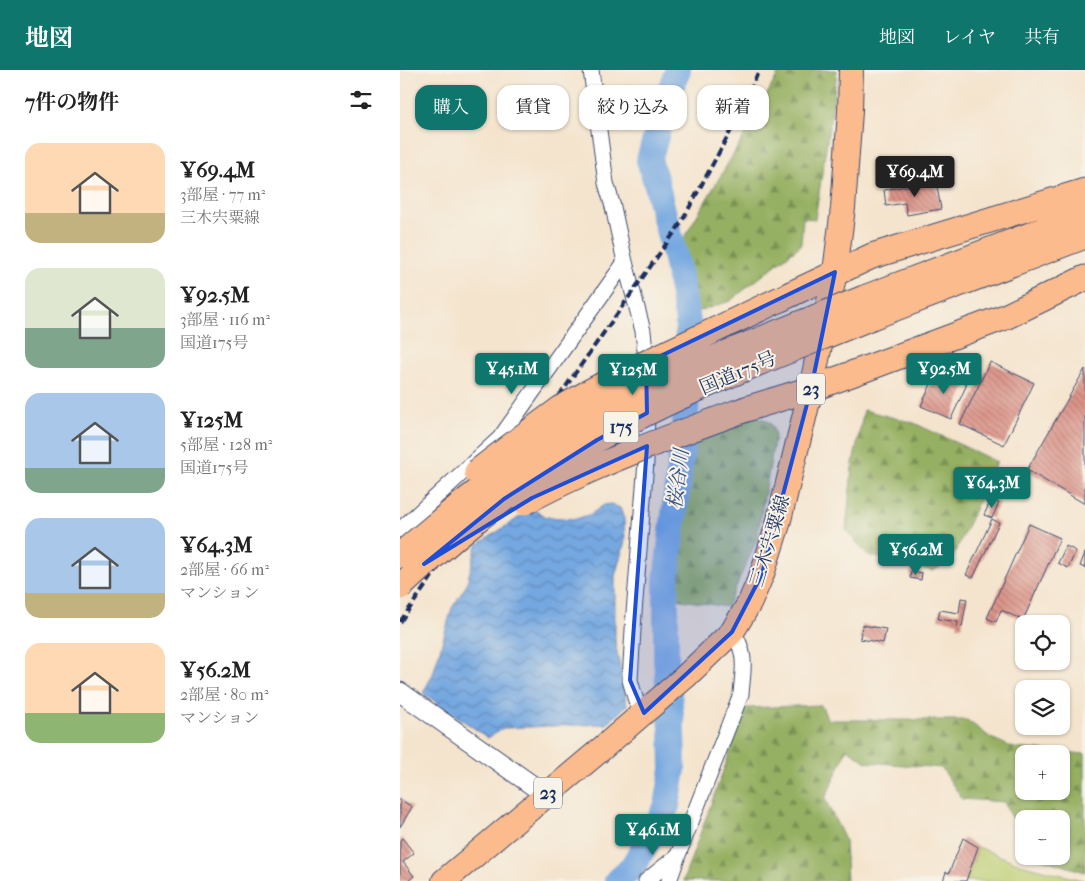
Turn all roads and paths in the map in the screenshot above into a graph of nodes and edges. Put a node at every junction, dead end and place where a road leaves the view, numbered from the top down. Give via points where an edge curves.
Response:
1 (591, 70) edge
2 (851, 70) edge
3 (1085, 191) edge
4 (1085, 214) edge
5 (1085, 236) edge
6 (625, 262) junction
7 (835, 272) junction
8 (1085, 278) edge
9 (868, 308) junction
10 (811, 388) junction
11 (400, 530) edge
12 (400, 547) edge
13 (400, 555) edge
14 (424, 564) junction
15 (400, 587) edge
16 (732, 632) junction
17 (400, 692) edge
18 (648, 710) junction
19 (546, 795) junction
20 (678, 854) junction
21 (444, 881) edge
22 (646, 881) edge
23 (669, 881) edge

1 - 6 street via 606,183
2 - 7 main road, 三木宍粟線 / 23 via 843,208
3 - 7 highway, 175 via 872,256
4 - 9 highway, 国道175号 / 175
5 - 9 highway, 国道175号 / 175
6 - 11 street via 500,438
6 - 18 street via 643,331 648,377 646,462 630,680 636,701
7 - 10 main road, 三木宍粟線 / 23
7 - 12 highway, 175, bridge via 627,372 560,409 484,467
8 - 10 highway, 175 via 1005,318
9 - 13 highway, 国道175号 / 175, bridge via 702,364 585,421 491,481
9 - 14 highway, 国道175号 / 175, bridge via 597,440 504,499
10 - 14 highway, 175, bridge via 622,456 541,494
10 - 16 main road, 三木宍粟線 / 23 via 778,524 762,574
14 - 15 highway, 国道175号 / 175, bridge
16 - 18 main road, 三木宍粟線 / 23
16 - 20 street via 743,659 741,694
17 - 19 street
18 - 19 main road, 三木宍粟線 / 23
19 - 21 main road, 三木宍粟線 / 23
20 - 22 street
20 - 23 street

